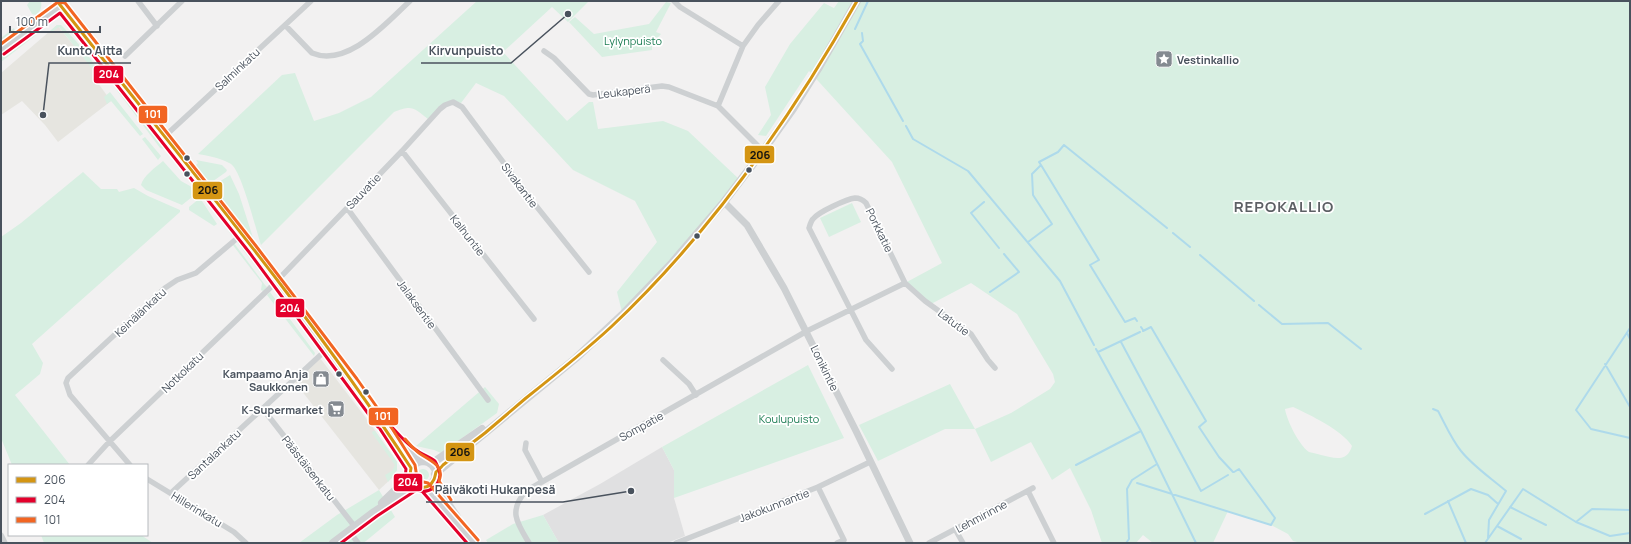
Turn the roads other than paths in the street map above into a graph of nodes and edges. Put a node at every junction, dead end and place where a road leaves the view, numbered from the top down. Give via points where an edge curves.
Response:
1 (138, 1) edge
2 (182, 1) edge
3 (311, 1) edge
4 (410, 1) edge
5 (674, 1) edge
6 (779, 1) edge
7 (857, 1) edge
8 (59, 3) edge
9 (285, 25) junction
10 (157, 26) junction
11 (742, 46) junction
12 (1, 50) edge
13 (544, 51) dead end
14 (125, 56) dead end
15 (449, 102) joint
16 (718, 106) junction
17 (164, 137) junction
18 (402, 151) junction
19 (764, 151) junction
20 (724, 202) junction
21 (347, 208) junction
22 (241, 235) junction
23 (589, 272) dead end
24 (277, 280) junction
25 (905, 283) junction
26 (850, 310) junction
27 (534, 319) dead end
28 (807, 331) junction
29 (327, 349) junction
30 (663, 360) dead end
31 (995, 368) dead end
32 (892, 369) dead end
33 (696, 394) junction
34 (488, 400) dead end
35 (263, 409) junction
36 (508, 413) junction
37 (383, 424) junction
38 (109, 442) junction
39 (526, 443) dead end
40 (423, 461) junction
41 (870, 462) junction
42 (89, 464) edge
43 (129, 464) edge
44 (431, 464) junction
45 (411, 472) junction
46 (434, 478) junction
47 (148, 480) edge
48 (542, 482) junction
49 (415, 485) junction
50 (425, 487) junction
51 (818, 487) junction
52 (171, 493) junction
53 (374, 512) junction
54 (352, 529) junction
55 (955, 529) junction
56 (1, 535) edge
57 (845, 541) edge
58 (473, 542) edge
59 (5, 543) edge
60 (246, 543) edge
61 (333, 543) edge
62 (358, 543) edge
63 (529, 543) edge
64 (676, 543) edge
65 (837, 543) edge
66 (910, 543) edge
67 (929, 543) edge
68 (963, 543) edge
69 (1054, 543) edge

1 - 10 street
2 - 10 street
3 - 9 street, Salminkatu
4 - 9 street via 366,41 333,56 318,56 312,53
5 - 11 street
6 - 11 street
7 - 19 main road via 814,76
8 - 12 street
8 - 17 main road
9 - 17 street, Salminkatu
10 - 14 street
11 - 16 street
13 - 16 street, Leukaperä via 589,94 662,86
15 - 18 street, Sauvatie
15 - 23 street, Sivakantie via 462,107
16 - 19 street
17 - 22 main road
18 - 21 street, Sauvatie
18 - 27 street, Kalhuntie
19 - 20 main road
20 - 28 street, Lonikintie via 747,225
20 - 36 main road via 671,264 622,315 576,358
21 - 24 street, Sauvatie
21 - 34 street, Jalaksentie
22 - 24 main road
22 - 38 street, Keinälänkatu via 196,273 165,288 68,378 66,383 70,395
24 - 29 main road
24 - 38 street, Notkokatu
25 - 26 street
25 - 26 street, Porkkatie via 866,203 856,198 818,214 810,223 811,232
25 - 31 street, Latutie via 925,301 971,334
26 - 28 street
26 - 32 street, Porkkatie via 866,340
28 - 33 street, Sompatie
28 - 41 street, Lonikintie
29 - 35 street, Santalankatu
29 - 37 main road
30 - 33 street
33 - 48 street, Sompatie
35 - 52 street, Santalankatu
35 - 54 street, Päästäisenkatu
36 - 44 main road
36 - 46 main road
37 - 40 main road via 411,453
37 - 45 main road
38 - 42 street, Notkokatu
38 - 43 street
39 - 48 street via 525,450
40 - 44 main road
40 - 45 main road via 417,463
41 - 51 street, Jakokunnantie
41 - 66 street, Lonikintie
44 - 46 main road
45 - 49 main road via 411,480
45 - 53 main road
46 - 50 main road
46 - 58 main road
47 - 52 street, Hillerinkatu
48 - 63 street, Sompatie via 526,491 515,509 517,521
49 - 50 main road
49 - 53 main road
50 - 58 main road
51 - 57 street
51 - 64 street, Jakokunnantie
52 - 60 street, Hillerinkatu via 234,532
53 - 54 main road
54 - 61 main road
54 - 62 street, Päästäisenkatu
55 - 67 street, Lehmirinne
55 - 68 street
55 - 69 street, Lehmirinne via 1030,489
56 - 59 street
57 - 65 street

